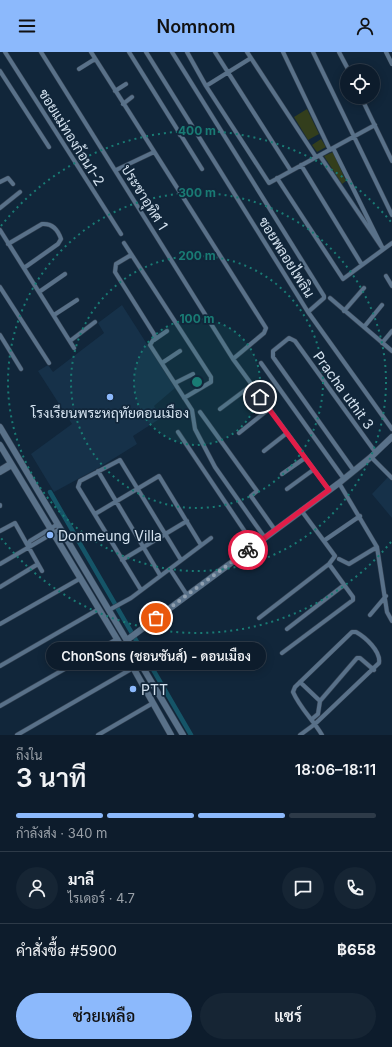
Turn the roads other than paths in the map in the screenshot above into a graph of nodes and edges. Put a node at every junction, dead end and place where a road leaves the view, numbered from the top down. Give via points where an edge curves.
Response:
1 (5, 52) edge
2 (41, 52) edge
3 (91, 52) edge
4 (129, 52) edge
5 (146, 52) edge
6 (172, 52) edge
7 (187, 52) edge
8 (215, 52) edge
9 (247, 52) edge
10 (283, 52) edge
11 (313, 52) edge
12 (339, 52) edge
13 (386, 52) edge
14 (251, 58) junction
15 (96, 59) junction
16 (345, 64) edge
17 (392, 64) edge
18 (79, 69) dead end
19 (0, 71) edge
20 (227, 73) junction
21 (126, 84) dead end
22 (206, 86) junction
23 (115, 91) junction
24 (132, 97) dead end
25 (123, 104) junction
26 (364, 104) edge
27 (375, 125) junction
28 (192, 127) junction
29 (180, 135) junction
30 (355, 136) junction
31 (49, 147) dead end
32 (332, 149) junction
33 (154, 152) junction
34 (318, 156) junction
35 (392, 161) edge
36 (301, 166) junction
37 (202, 168) dead end
38 (116, 170) junction
39 (291, 171) junction
40 (277, 178) junction
41 (0, 182) edge
42 (13, 184) dead end
43 (20, 192) dead end
44 (0, 208) edge
45 (392, 215) edge
46 (0, 230) edge
47 (121, 234) dead end
48 (124, 243) dead end
49 (392, 243) edge
50 (8, 244) junction
51 (383, 249) junction
52 (131, 255) junction
53 (362, 265) junction
54 (24, 268) junction
55 (64, 274) dead end
56 (386, 276) dead end
57 (391, 286) edge
58 (0, 287) edge
59 (364, 288) dead end
60 (39, 292) junction
61 (330, 298) dead end
62 (77, 300) dead end
63 (382, 305) dead end
64 (344, 311) junction
65 (308, 312) junction
66 (54, 316) junction
67 (95, 322) dead end
68 (364, 328) junction
69 (167, 331) dead end
70 (392, 331) edge
71 (0, 335) edge
72 (154, 340) junction
73 (70, 341) junction
74 (382, 343) junction
75 (74, 348) dead end
76 (180, 351) dead end
77 (392, 352) edge
78 (233, 359) junction
79 (49, 363) dead end
80 (162, 363) junction
81 (261, 363) dead end
82 (21, 369) dead end
83 (193, 374) dead end
84 (175, 384) junction
85 (252, 385) junction
86 (184, 398) junction
87 (220, 409) dead end
88 (269, 409) junction
89 (200, 412) dead end
90 (0, 427) edge
91 (392, 429) edge
92 (178, 432) dead end
93 (239, 433) dead end
94 (287, 433) junction
95 (391, 439) edge
96 (0, 445) edge
97 (264, 451) dead end
98 (373, 455) junction
99 (305, 458) junction
100 (11, 464) junction
101 (0, 469) edge
102 (313, 470) junction
103 (98, 471) junction
104 (354, 471) junction
105 (0, 473) edge
106 (282, 474) dead end
107 (392, 478) edge
108 (342, 481) junction
109 (138, 489) junction
110 (287, 489) dead end
111 (329, 490) junction
112 (117, 502) junction
113 (301, 510) junction
114 (95, 514) junction
115 (360, 516) junction
116 (187, 521) junction
117 (59, 526) junction
118 (0, 530) edge
119 (275, 530) junction
120 (52, 531) junction
121 (166, 534) junction
122 (211, 538) dead end
123 (265, 538) junction
124 (325, 540) junction
125 (201, 545) junction
126 (254, 545) junction
127 (28, 546) junction
128 (377, 547) junction
129 (144, 548) junction
130 (339, 559) dead end
131 (122, 560) junction
132 (181, 560) junction
133 (0, 564) edge
134 (38, 564) junction
135 (329, 564) junction
136 (169, 569) junction
137 (42, 571) dead end
138 (160, 576) junction
139 (81, 578) junction
140 (344, 585) junction
141 (0, 587) edge
142 (141, 590) junction
143 (187, 594) junction
144 (386, 596) junction
145 (99, 609) junction
146 (111, 609) junction
147 (370, 615) dead end
148 (259, 618) dead end
149 (392, 622) edge
150 (0, 624) edge
151 (287, 629) dead end
152 (131, 637) junction
153 (117, 639) junction
154 (282, 653) dead end
155 (0, 666) edge
156 (133, 668) junction
157 (374, 670) junction
158 (300, 682) junction
159 (320, 701) junction
160 (153, 703) junction
161 (0, 706) edge
162 (312, 719) junction
163 (315, 724) junction
164 (17, 735) edge
165 (98, 735) edge
166 (171, 735) edge
167 (183, 735) edge
168 (300, 735) edge
169 (322, 735) edge

1 - 47 street, ซอยแม่ทองก้อน1-2
2 - 38 street, ประชาอุทิศ 1
3 - 15 street
4 - 29 street
5 - 28 street, ซอยพลอยไพลิน
6 - 65 street, ซอยพลอยไพลิน via 324,296
7 - 22 street
8 - 20 street
9 - 14 street
10 - 32 street
11 - 30 street
12 - 16 street
13 - 17 street
14 - 20 street
14 - 34 street
15 - 18 street
15 - 23 street
19 - 31 street
20 - 22 street
20 - 39 street
21 - 23 street
22 - 40 street via 269,183
23 - 25 street
24 - 25 street
25 - 33 street
26 - 27 street
27 - 30 street
27 - 35 street
28 - 29 street
28 - 65 street, ซอยพลอยไพลิน
29 - 37 street
30 - 32 street
30 - 45 street
32 - 34 street
32 - 51 street
33 - 38 street
33 - 78 street via 266,328 264,333
34 - 36 street
34 - 51 street
36 - 39 street
36 - 53 street
38 - 78 street, ประชาอุทิศ 1
39 - 40 street
40 - 53 street via 343,279
41 - 42 street via 8,178
43 - 44 street
46 - 50 street
48 - 52 street
49 - 51 street
50 - 54 street
50 - 54 street via 42,224 53,226 59,233 58,244
51 - 53 street
52 - 72 street via 116,264 115,272 154,334
52 - 86 street via 212,377 211,382
54 - 60 street
55 - 60 street
56 - 57 street
58 - 79 street
59 - 64 street
60 - 66 street
61 - 64 street
62 - 66 street
63 - 68 street
64 - 68 street
65 - 91 street
66 - 73 street
67 - 73 street
68 - 74 street
69 - 72 street
70 - 74 street
71 - 82 street
72 - 80 street via 150,345
73 - 75 street
74 - 77 street
76 - 80 street
78 - 85 street, ประชาอุทิศ 1
80 - 84 street
81 - 108 street
83 - 84 street
84 - 86 street
85 - 87 street
85 - 88 street, ประชาอุทิศ 1
86 - 123 street via 192,410 194,429 216,467
88 - 93 street
88 - 94 street, ประชาอุทิศ 1
89 - 119 street via 257,491 250,496
90 - 117 main road
92 - 126 street
94 - 97 street
94 - 99 street, ประชาอุทิศ 1
95 - 98 main road
96 - 100 main road
98 - 104 main road
98 - 104 street, Pracha uthit 3 via 295,341 289,338 274,351 273,357
98 - 107 street, Pracha uthit 3
99 - 102 street, ประชาอุทิศ 1
99 - 106 street
100 - 101 street
100 - 105 street
100 - 120 main road
102 - 110 street
102 - 111 street, ประชาอุทิศ 1
103 - 109 street via 120,460
103 - 112 street
103 - 114 street via 78,483
104 - 108 main road
108 - 111 main road
108 - 115 street
109 - 112 street
109 - 116 street via 159,476
109 - 121 street
111 - 113 main road
112 - 114 street
112 - 129 street
113 - 119 main road
113 - 124 street
114 - 131 street
115 - 124 street
115 - 128 street
116 - 121 street
116 - 125 street
117 - 120 street
117 - 146 main road
118 - 127 street via 15,523
119 - 123 main road
120 - 127 street
120 - 139 main road
121 - 129 street
121 - 132 street
122 - 125 street
123 - 126 main road
124 - 135 street via 335,554
125 - 132 street
126 - 143 main road
127 - 133 street
127 - 134 street
128 - 130 street via 348,564
128 - 144 street
129 - 131 street
129 - 138 street
131 - 142 street
132 - 136 street
134 - 137 street
134 - 141 street
135 - 140 street
135 - 148 street
136 - 138 street
136 - 143 street
138 - 142 street
139 - 145 main road
139 - 150 street
140 - 151 street
140 - 154 street via 353,600
142 - 146 street
143 - 152 main road
144 - 147 street
144 - 149 street via 387,612
145 - 153 main road
145 - 155 street
146 - 152 main road
152 - 167 main road
153 - 156 main road
153 - 161 street
156 - 160 main road
156 - 164 street
157 - 158 street via 379,663 378,652 360,634 352,632
157 - 159 street via 357,658
157 - 163 street
158 - 159 street
158 - 162 street via 293,692
159 - 162 street via 318,714
160 - 165 street
160 - 166 main road
162 - 163 street
163 - 168 street
163 - 169 street

